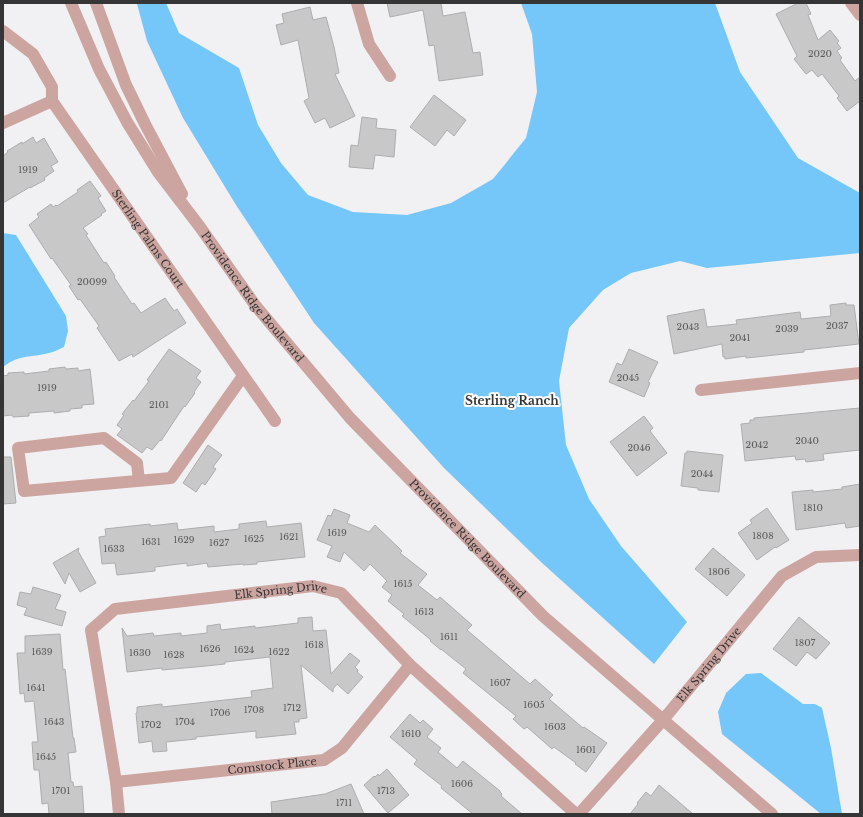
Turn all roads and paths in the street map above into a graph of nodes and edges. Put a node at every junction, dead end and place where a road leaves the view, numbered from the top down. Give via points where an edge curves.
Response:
1 (70, 3) edge
2 (96, 3) edge
3 (357, 3) edge
4 (852, 3) edge
5 (860, 15) edge
6 (3, 31) edge
7 (390, 76) dead end
8 (52, 101) junction
9 (3, 123) edge
10 (200, 227) junction
11 (860, 373) edge
12 (243, 376) junction
13 (701, 390) dead end
14 (274, 421) dead end
15 (139, 481) junction
16 (860, 555) edge
17 (410, 665) junction
18 (663, 720) junction
19 (116, 782) junction
20 (119, 814) edge
21 (577, 814) edge
22 (772, 814) edge

1 - 10 street, Providence Ridge Boulevard via 99,69 127,122 158,172
2 - 10 street, Providence Ridge Boulevard via 132,98
3 - 7 street via 369,44
4 - 5 street
6 - 8 street, Sterling Palms Court via 32,54 52,87
8 - 9 street
8 - 12 street, Sterling Palms Court
10 - 18 street, Providence Ridge Boulevard via 255,305 350,418 543,616
11 - 13 street
12 - 14 street, Sterling Palms Court
12 - 15 street via 171,478
15 - 15 street via 24,491 18,448 104,438 137,463
16 - 18 street, Elk Spring Drive via 816,557 782,576
17 - 19 street, Comstock Place via 342,748 324,760
17 - 19 street, Elk Spring Drive via 341,593 313,586 115,610 91,630
17 - 21 street, Elk Spring Drive
18 - 21 street, Elk Spring Drive
18 - 22 street, Providence Ridge Boulevard
19 - 20 street, Elk Spring Drive

